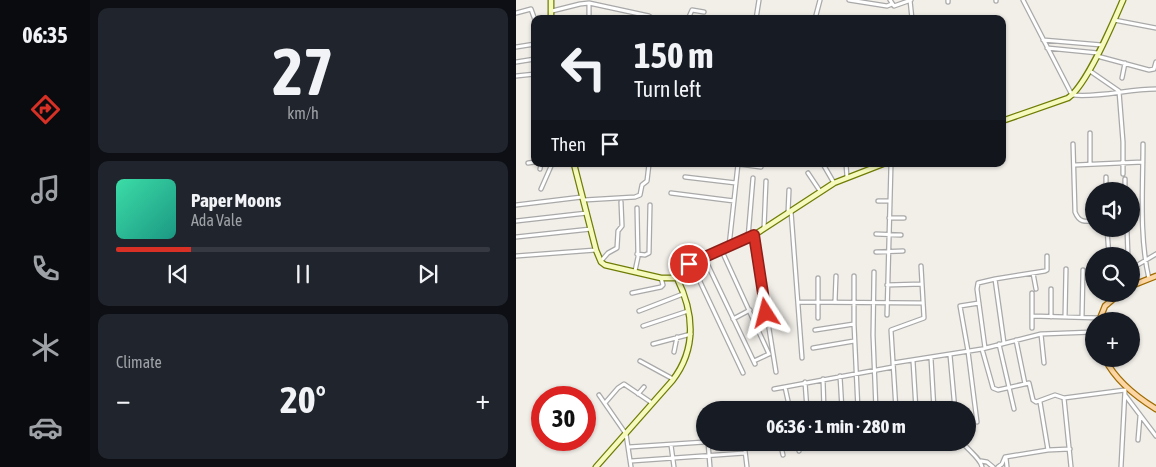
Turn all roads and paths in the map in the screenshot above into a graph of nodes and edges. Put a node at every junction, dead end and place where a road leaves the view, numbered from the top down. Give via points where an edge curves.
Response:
1 (551, 0) edge
2 (759, 0) edge
3 (820, 0) edge
4 (849, 0) edge
5 (890, 0) edge
6 (910, 0) edge
7 (1023, 0) edge
8 (1124, 0) edge
9 (589, 3) junction
10 (892, 4) junction
11 (552, 11) junction
12 (704, 12) dead end
13 (516, 13) edge
14 (533, 15) edge
15 (552, 15) edge
16 (589, 15) edge
17 (646, 15) edge
18 (690, 15) edge
19 (757, 15) edge
20 (816, 15) edge
21 (912, 15) edge
22 (1114, 20) junction
23 (1156, 28) edge
24 (1042, 40) junction
25 (531, 45) edge
26 (1102, 45) junction
27 (516, 47) edge
28 (1047, 48) junction
29 (1097, 55) junction
30 (531, 59) edge
31 (516, 62) edge
32 (1156, 62) edge
33 (1125, 63) junction
34 (1090, 71) junction
35 (531, 74) edge
36 (516, 76) edge
37 (1122, 78) dead end
38 (1156, 89) edge
39 (1119, 92) junction
40 (1072, 95) junction
41 (1006, 120) edge
42 (1090, 132) dead end
43 (1074, 144) dead end
44 (1143, 144) dead end
45 (1143, 162) junction
46 (528, 163) dead end
47 (531, 163) edge
48 (1122, 163) junction
49 (1090, 164) junction
50 (1075, 165) junction
51 (551, 167) edge
52 (575, 167) edge
53 (649, 167) edge
54 (738, 167) edge
55 (825, 167) edge
56 (846, 167) edge
57 (875, 167) edge
58 (891, 167) edge
59 (808, 173) dead end
60 (1123, 174) dead end
61 (685, 177) dead end
62 (847, 177) junction
63 (1106, 177) dead end
64 (753, 178) dead end
65 (766, 181) dead end
66 (1106, 182) edge
67 (736, 183) junction
68 (834, 183) junction
69 (541, 189) dead end
70 (789, 190) dead end
71 (821, 192) junction
72 (671, 193) dead end
73 (583, 199) junction
74 (734, 200) junction
75 (878, 201) dead end
76 (890, 201) junction
77 (621, 202) dead end
78 (516, 205) edge
79 (650, 205) dead end
80 (636, 208) dead end
81 (789, 212) junction
82 (587, 214) junction
83 (889, 218) junction
84 (904, 218) dead end
85 (516, 221) edge
86 (1085, 222) edge
87 (764, 228) junction
88 (591, 229) junction
89 (876, 234) dead end
90 (889, 234) junction
91 (754, 235) junction
92 (900, 235) dead end
93 (516, 237) edge
94 (748, 239) junction
95 (729, 246) junction
96 (721, 249) junction
97 (596, 250) junction
98 (888, 251) junction
99 (876, 252) dead end
100 (902, 252) dead end
101 (638, 254) junction
102 (1156, 254) edge
103 (516, 256) edge
104 (1046, 256) dead end
105 (704, 257) junction
106 (1145, 261) junction
107 (601, 262) junction
108 (691, 263) junction
109 (1140, 264) edge
110 (921, 266) dead end
111 (1066, 268) dead end
112 (1083, 270) dead end
113 (635, 271) junction
114 (874, 272) dead end
115 (1033, 273) junction
116 (836, 276) dead end
117 (854, 276) dead end
118 (1156, 276) edge
119 (661, 278) junction
120 (677, 278) junction
121 (818, 278) dead end
122 (995, 279) junction
123 (1149, 279) junction
124 (1140, 282) edge
125 (922, 284) junction
126 (887, 285) junction
127 (1036, 289) dead end
128 (1051, 289) dead end
129 (632, 293) dead end
130 (1032, 293) dead end
131 (683, 294) junction
132 (818, 301) junction
133 (798, 302) junction
134 (835, 302) junction
135 (854, 302) junction
136 (887, 303) junction
137 (923, 303) junction
138 (979, 303) junction
139 (872, 304) junction
140 (750, 310) junction
141 (639, 311) dead end
142 (688, 311) junction
143 (887, 316) dead end
144 (1032, 316) junction
145 (1051, 317) junction
146 (1065, 317) junction
147 (1082, 317) junction
148 (818, 318) dead end
149 (1085, 318) edge
150 (733, 319) junction
151 (854, 324) junction
152 (643, 326) dead end
153 (1032, 328) dead end
154 (815, 330) dead end
155 (1085, 332) edge
156 (691, 334) junction
157 (1041, 334) junction
158 (677, 337) junction
159 (1016, 340) junction
160 (854, 341) junction
161 (1004, 343) junction
162 (653, 344) dead end
163 (999, 344) junction
164 (813, 348) dead end
165 (984, 349) junction
166 (968, 351) junction
167 (674, 352) dead end
168 (771, 353) junction
169 (950, 355) junction
170 (802, 358) dead end
171 (931, 358) junction
172 (913, 360) junction
173 (640, 361) dead end
174 (1044, 363) dead end
175 (893, 365) junction
176 (1109, 367) edge
177 (874, 370) junction
178 (776, 372) dead end
179 (743, 373) dead end
180 (857, 373) junction
181 (840, 376) junction
182 (673, 379) junction
183 (823, 379) junction
184 (805, 382) junction
185 (1025, 384) junction
186 (644, 386) dead end
187 (785, 387) junction
188 (1009, 388) junction
189 (1125, 388) junction
190 (774, 389) dead end
191 (638, 394) junction
192 (599, 395) dead end
193 (1125, 395) junction
194 (1064, 398) junction
195 (788, 401) edge
196 (806, 401) edge
197 (824, 401) edge
198 (841, 401) edge
199 (858, 401) edge
200 (876, 401) edge
201 (895, 401) edge
202 (915, 401) edge
203 (933, 401) edge
204 (954, 401) edge
205 (652, 402) junction
206 (1040, 402) junction
207 (605, 404) junction
208 (1014, 409) dead end
209 (1156, 409) edge
210 (1140, 416) junction
211 (977, 422) dead end
212 (626, 434) junction
213 (1156, 436) edge
214 (1138, 440) dead end
215 (696, 443) edge
216 (671, 445) junction
217 (629, 447) junction
218 (1070, 449) junction
219 (1048, 450) junction
220 (708, 451) edge
221 (782, 451) edge
222 (969, 451) edge
223 (745, 453) joint
224 (709, 456) junction
225 (783, 456) dead end
226 (1005, 457) junction
227 (673, 459) junction
228 (631, 461) junction
229 (981, 462) junction
230 (596, 467) edge
231 (631, 467) edge
232 (674, 467) edge
233 (710, 467) edge
234 (747, 467) edge
235 (982, 467) edge
236 (993, 467) edge
237 (998, 467) edge
238 (1007, 467) edge
239 (1071, 467) edge
240 (1121, 467) edge

1 - 11 street
2 - 19 street
3 - 20 street
4 - 10 street
5 - 10 street
6 - 10 street
6 - 21 street
7 - 24 street
8 - 22 street
9 - 11 street
9 - 16 street
9 - 17 street
11 - 15 street
12 - 18 street via 692,10
13 - 14 street via 531,9
22 - 23 street
22 - 26 street
24 - 26 street
24 - 28 street
25 - 27 street
26 - 29 street
28 - 29 street
28 - 40 street
29 - 33 street
29 - 34 street
30 - 31 street
32 - 33 street via 1152,70
33 - 37 street
34 - 39 street
34 - 40 street
35 - 36 street
38 - 39 street
39 - 40 street
39 - 48 street
40 - 41 street
42 - 49 street
43 - 50 street
44 - 45 street
45 - 48 street
45 - 106 street
46 - 47 street
48 - 49 street
48 - 60 street
49 - 50 street
50 - 86 street via 1077,218
51 - 69 street
52 - 73 street
53 - 73 street via 647,181 636,197
54 - 67 street
55 - 68 street
56 - 62 street
57 - 62 street
58 - 76 street
59 - 71 street
61 - 67 street
62 - 68 street
63 - 66 street
64 - 94 street
65 - 87 street
67 - 74 street
68 - 71 street
70 - 81 street
71 - 81 street
72 - 74 street
73 - 78 street
73 - 82 street
74 - 95 street
75 - 76 street
76 - 83 street
77 - 107 street via 622,226 618,231 617,248
79 - 101 street via 649,253
80 - 101 street
81 - 87 street
81 - 133 street
82 - 85 street
82 - 88 street
83 - 84 street
83 - 90 street
87 - 91 street
88 - 93 street
88 - 97 street
89 - 90 street
90 - 92 street
90 - 98 street
91 - 94 street
91 - 168 street
94 - 95 street
95 - 96 street
96 - 105 street
96 - 140 street
97 - 103 street
97 - 107 street
98 - 99 street
98 - 100 street
98 - 126 street
101 - 113 street
102 - 106 street
104 - 115 street via 1047,270
105 - 108 street
105 - 150 street
106 - 109 street
106 - 123 street
107 - 113 street
108 - 120 street via 682,268
108 - 179 street
110 - 125 street
111 - 146 street
112 - 147 street
113 - 119 street
114 - 139 street
115 - 122 street
115 - 127 street
116 - 134 street
117 - 135 street
118 - 123 main road
119 - 120 street
119 - 129 street via 661,287
120 - 131 street
121 - 132 street
122 - 138 street via 978,283
122 - 161 street
123 - 124 main road
125 - 126 street
125 - 137 street
126 - 136 street
128 - 145 street
130 - 144 street
131 - 141 street
131 - 142 street
132 - 133 street
132 - 134 street
132 - 148 street
133 - 170 street
134 - 135 street
135 - 139 street
135 - 151 street
136 - 137 street
136 - 139 street
136 - 143 street
137 - 175 street via 924,318 891,329
138 - 165 street
138 - 166 street via 960,306
139 - 177 street
140 - 150 street
140 - 168 street
142 - 152 street
142 - 156 street
144 - 145 street
144 - 153 street
145 - 146 street
146 - 147 street
147 - 149 street
150 - 168 street via 754,363
151 - 154 street
151 - 160 street
155 - 157 street
156 - 158 street
156 - 182 street via 683,366
157 - 159 street
157 - 174 street
158 - 162 street
158 - 167 street
159 - 161 street
159 - 185 street
160 - 164 street
160 - 180 street
161 - 163 street
163 - 165 street
163 - 188 street
165 - 166 street
165 - 188 street via 991,386 994,390
166 - 169 street
166 - 211 street
168 - 178 street
169 - 171 street
169 - 204 street
171 - 172 street
171 - 203 street
172 - 175 street
172 - 202 street
173 - 182 street
175 - 177 street
175 - 201 street
176 - 189 main road
177 - 180 street
177 - 200 street
180 - 181 street
180 - 199 street
181 - 183 street
181 - 198 street
182 - 205 street
183 - 184 street
183 - 197 street
184 - 187 street
184 - 196 street
185 - 188 street
185 - 206 street via 1029,383 1034,402
186 - 191 street
187 - 190 street
187 - 195 street
188 - 208 street
189 - 193 street
189 - 194 street
189 - 209 main road
191 - 205 street
191 - 207 street via 621,384
192 - 207 street
193 - 210 street
193 - 240 street
194 - 206 street via 1056,395
194 - 218 street
205 - 212 street
206 - 219 street
207 - 212 street
210 - 213 street
210 - 214 street
212 - 217 street
212 - 230 street
215 - 216 street
216 - 217 street
216 - 227 street
217 - 228 street
218 - 219 street
218 - 239 street
219 - 226 street
220 - 224 street
221 - 225 street
222 - 229 street
223 - 224 street
223 - 234 street
224 - 227 street
224 - 233 street
226 - 237 street
226 - 238 street
227 - 228 street
227 - 232 street
228 - 231 street
229 - 235 street
229 - 236 street

